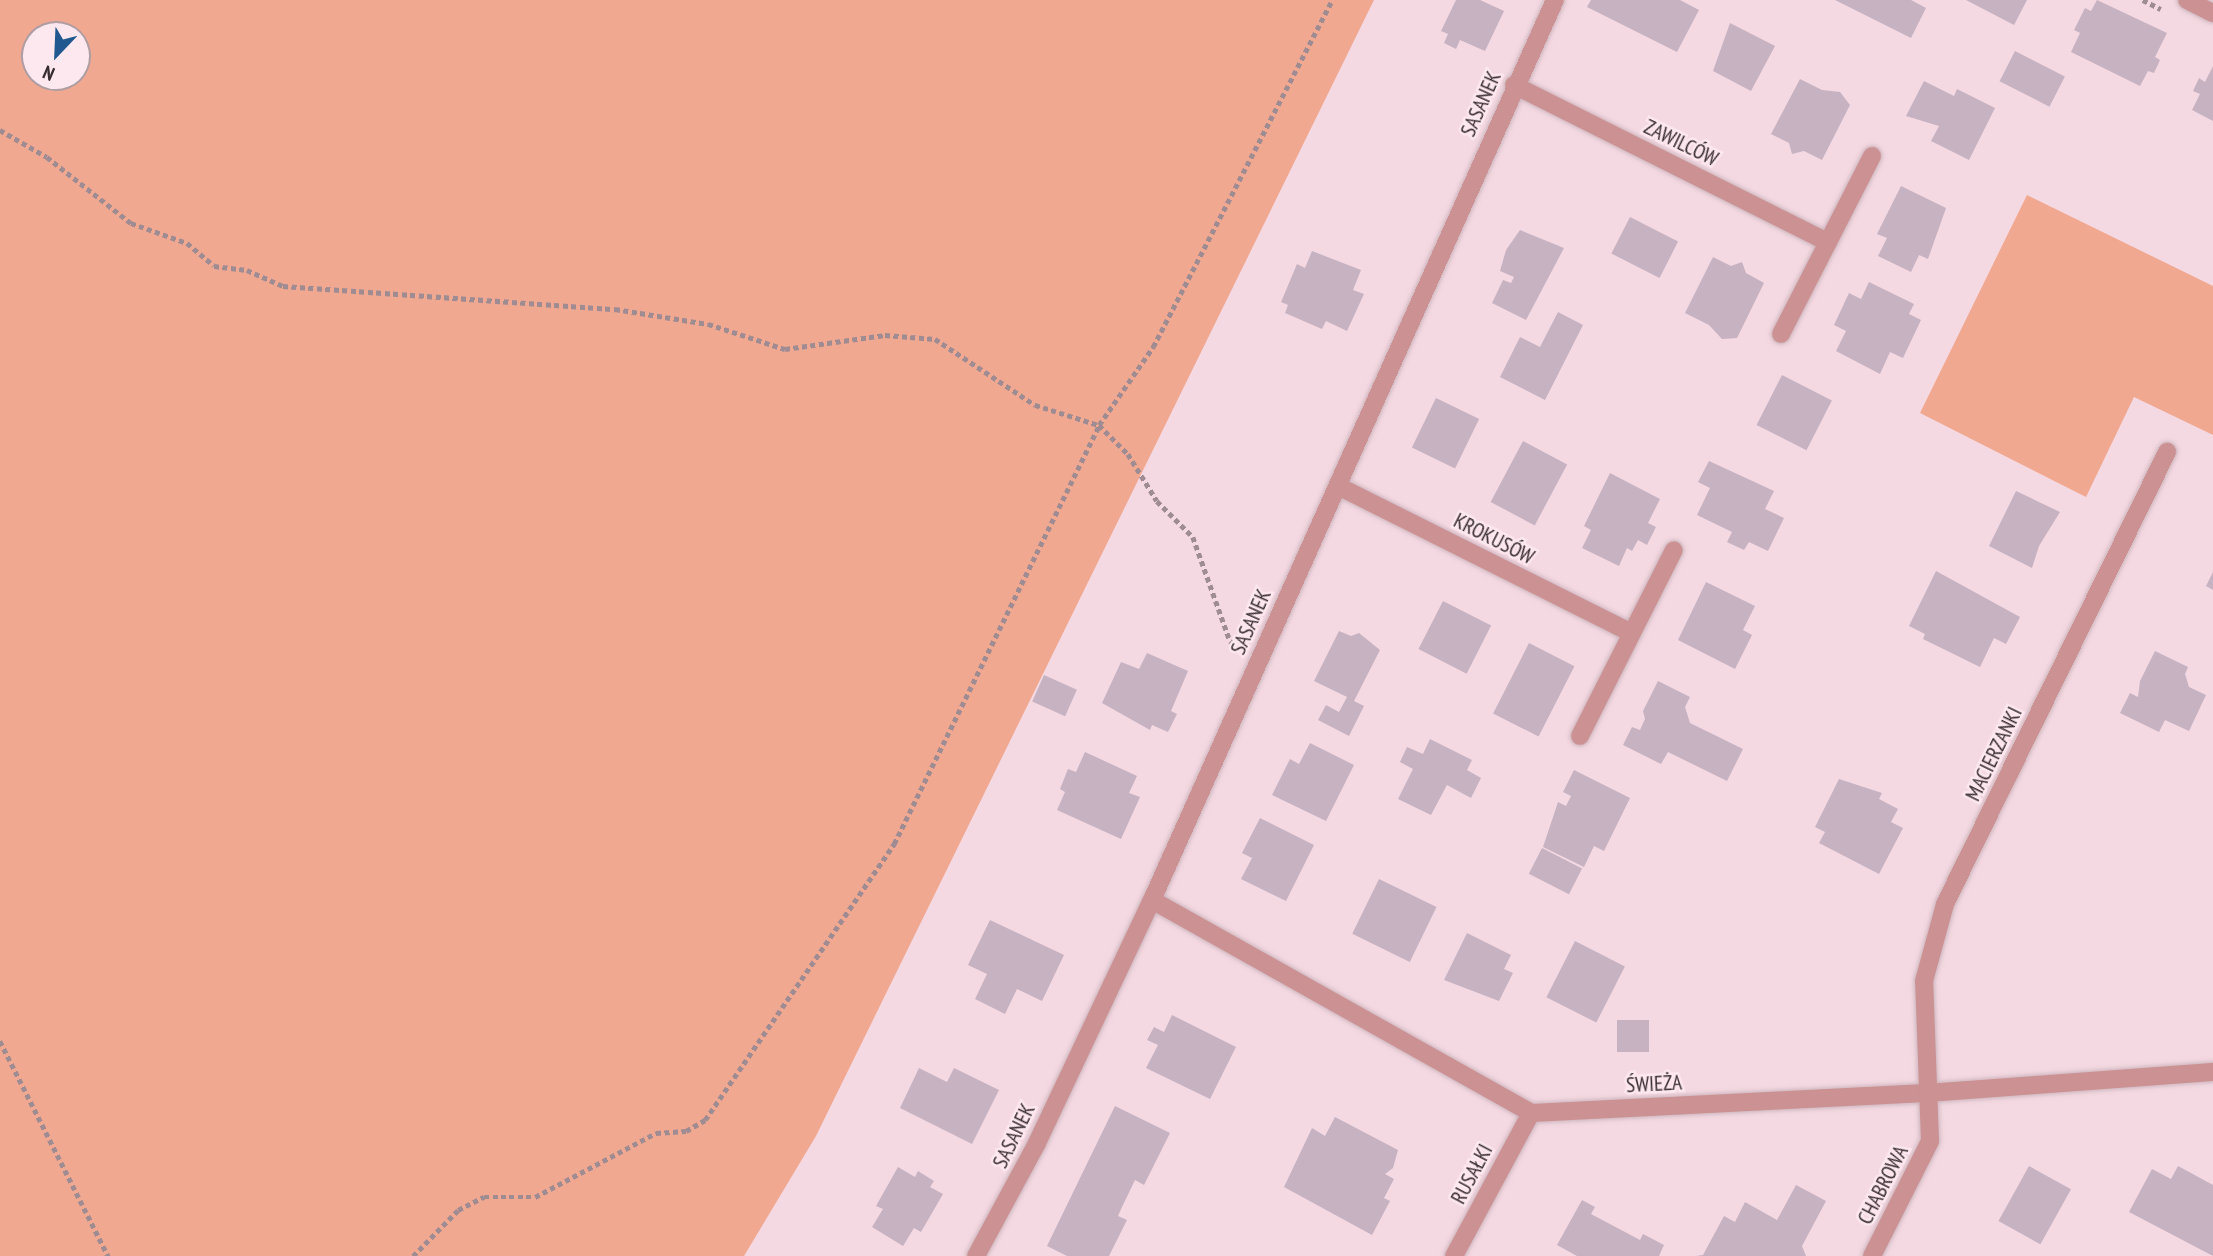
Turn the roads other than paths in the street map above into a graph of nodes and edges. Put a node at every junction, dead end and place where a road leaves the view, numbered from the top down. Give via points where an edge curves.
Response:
1 (1555, 0) edge
2 (2187, 0) edge
3 (2213, 13) edge
4 (1514, 85) junction
5 (1872, 156) dead end
6 (1828, 242) junction
7 (1781, 334) dead end
8 (2168, 452) dead end
9 (1338, 486) junction
10 (1674, 550) dead end
11 (1631, 634) junction
12 (1580, 736) dead end
13 (1153, 900) junction
14 (2213, 1072) edge
15 (1926, 1093) junction
16 (1531, 1113) junction
17 (976, 1256) edge
18 (1454, 1256) edge
19 (1872, 1256) edge

1 - 4 street, SASANEK
2 - 3 street
4 - 6 street, ZAWILCÓW
4 - 9 street, SASANEK
5 - 6 street
6 - 7 street
8 - 15 street, MACIERZANKI via 1945,904 1924,981
9 - 11 street, KROKUSÓW
9 - 13 street, SASANEK
10 - 11 street
11 - 12 street
13 - 16 street
13 - 17 street, SASANEK via 1037,1143
14 - 15 street, ŚWIEŻA
15 - 16 street, ŚWIEŻA
15 - 19 street, CHABROWA via 1931,1124 1928,1148
16 - 18 street, RUSAŁKI

